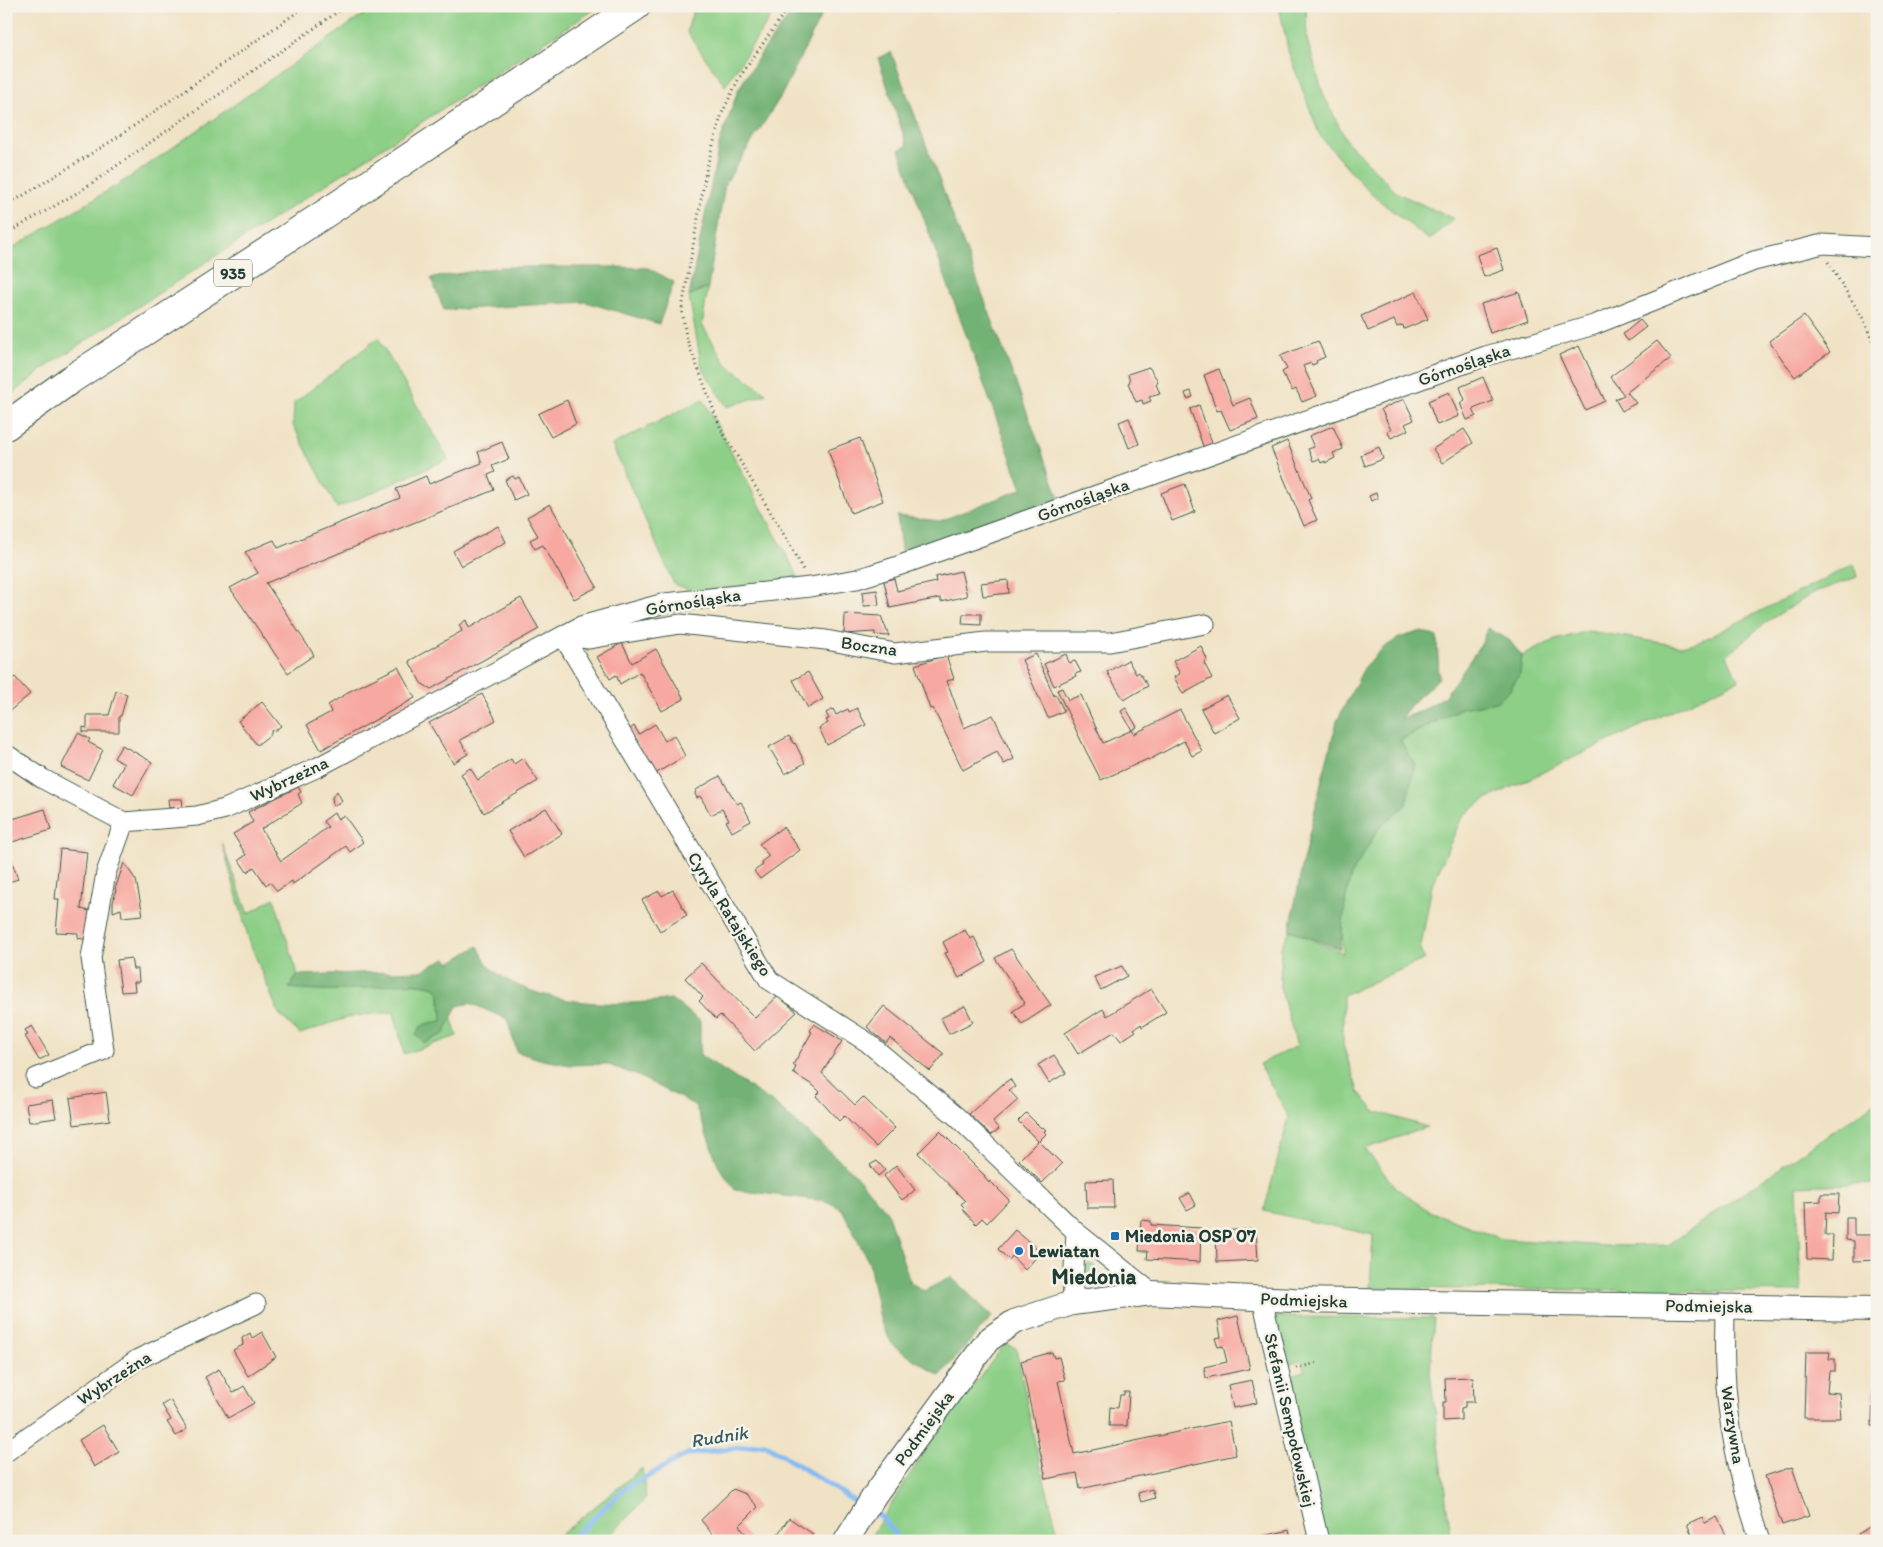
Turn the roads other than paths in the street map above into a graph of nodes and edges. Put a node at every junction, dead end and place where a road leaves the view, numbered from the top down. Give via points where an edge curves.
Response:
1 (636, 6) edge
2 (1877, 247) edge
3 (6, 426) edge
4 (1204, 624) dead end
5 (563, 636) junction
6 (6, 754) edge
7 (124, 822) junction
8 (36, 1078) dead end
9 (1076, 1232) junction
10 (1152, 1292) junction
11 (1262, 1299) junction
12 (1072, 1303) junction
13 (256, 1304) dead end
14 (1725, 1306) junction
15 (1877, 1308) edge
16 (6, 1452) edge
17 (850, 1533) edge
18 (1319, 1541) edge
19 (1760, 1541) edge

1 - 3 main road, 935
2 - 5 street, Górnośląska via 1823,244 1754,261 1594,325 1476,359 857,579 665,603 580,626
4 - 5 street, Boczna via 1110,642 986,642 895,653 826,640 680,624 589,639
5 - 7 street, Wybrzeżna via 318,767 226,810 197,816
5 - 9 street, Cyryla Ratajskiego via 769,980 867,1042 957,1116
6 - 7 street via 43,779
7 - 8 street via 106,873 91,958 104,1050
9 - 10 street, Cyryla Ratajskiego
9 - 12 street
10 - 11 street, Podmiejska
10 - 12 street, Podmiejska
11 - 14 street, Podmiejska
11 - 18 street, Stefanii Sempołowskiej
12 - 17 street, Podmiejska via 1014,1322 988,1340
13 - 16 street, Wybrzeżna via 138,1359
14 - 15 street, Podmiejska
14 - 19 street, Warzywna via 1725,1368 1731,1430 1749,1509

